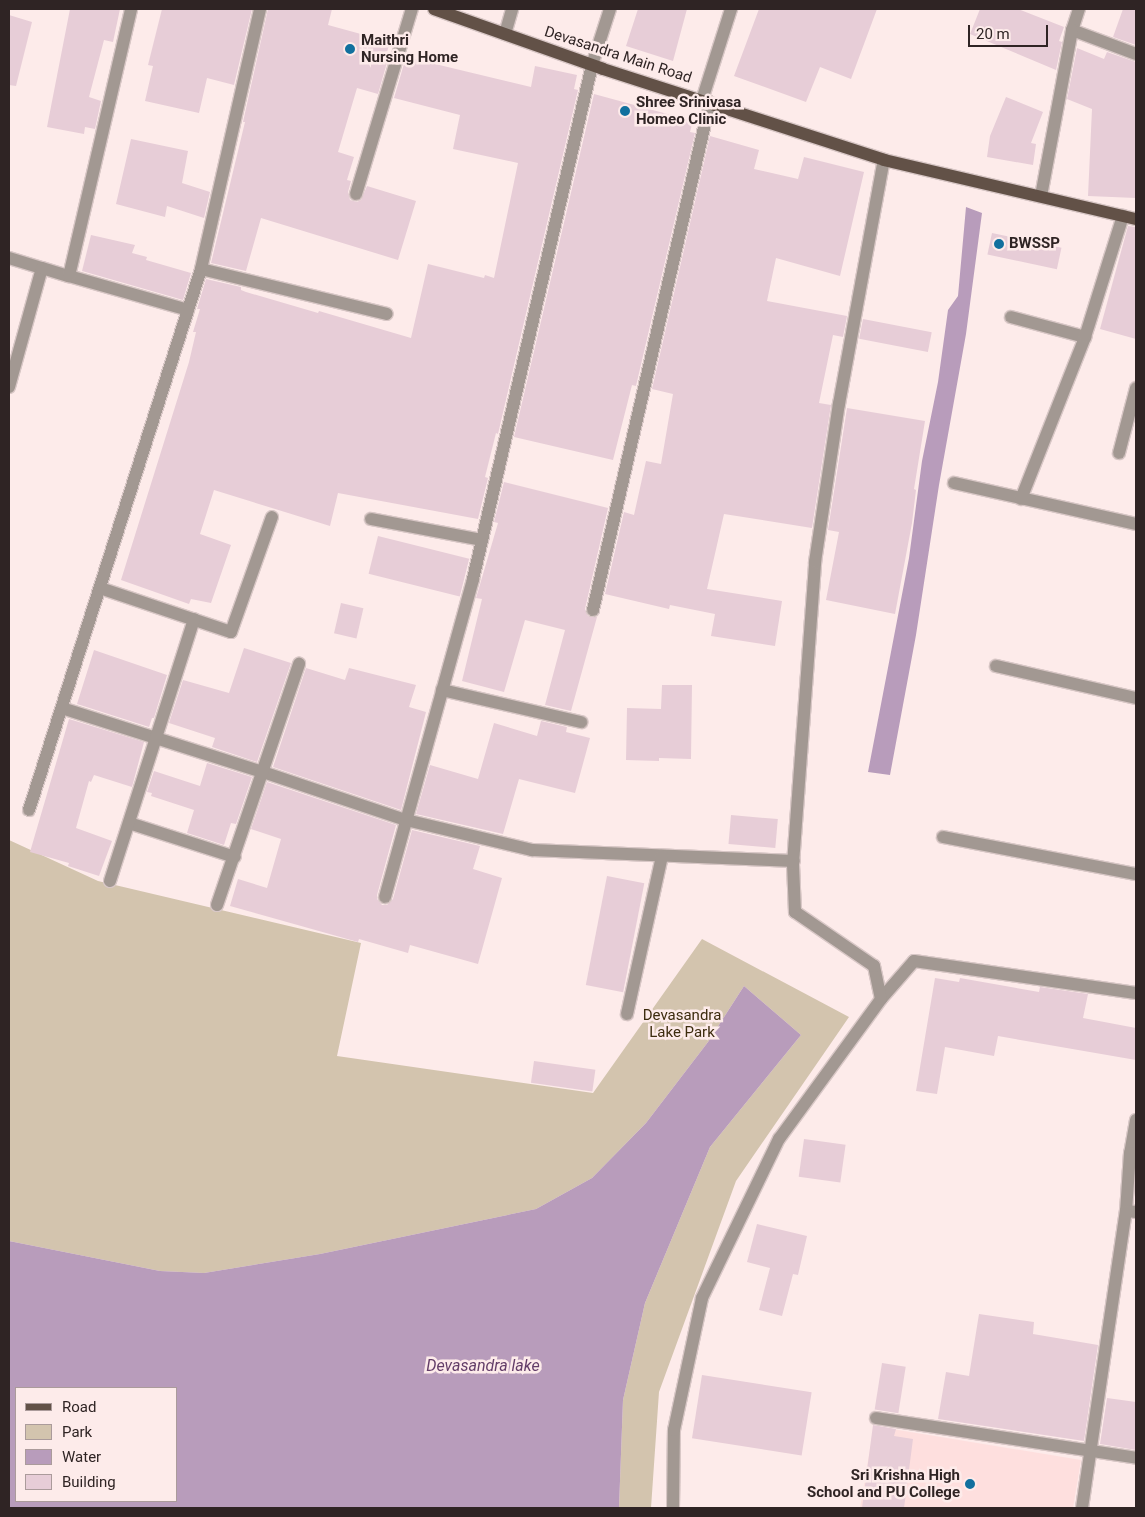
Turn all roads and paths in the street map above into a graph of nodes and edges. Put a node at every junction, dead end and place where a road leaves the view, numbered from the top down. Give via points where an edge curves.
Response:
1 (131, 9) edge
2 (260, 9) edge
3 (412, 9) edge
4 (434, 9) edge
5 (512, 9) edge
6 (610, 9) edge
7 (731, 9) edge
8 (1079, 9) edge
9 (1072, 30) junction
10 (505, 34) junction
11 (1136, 54) edge
12 (592, 65) junction
13 (706, 101) junction
14 (884, 160) junction
15 (356, 194) dead end
16 (1041, 196) junction
17 (1122, 216) junction
18 (1136, 219) edge
19 (9, 258) edge
20 (42, 268) junction
21 (201, 269) junction
22 (69, 276) junction
23 (188, 310) junction
24 (387, 314) dead end
25 (1012, 318) dead end
26 (1085, 337) junction
27 (9, 386) edge
28 (1136, 388) edge
29 (1119, 453) dead end
30 (954, 483) dead end
31 (1021, 500) junction
32 (272, 517) dead end
33 (371, 519) dead end
34 (1136, 524) edge
35 (482, 540) junction
36 (100, 588) junction
37 (593, 610) dead end
38 (194, 619) junction
39 (299, 664) dead end
40 (996, 666) dead end
41 (442, 690) junction
42 (1136, 698) edge
43 (62, 708) junction
44 (581, 722) dead end
45 (262, 772) junction
46 (29, 810) dead end
47 (406, 820) junction
48 (129, 823) junction
49 (943, 837) dead end
50 (662, 856) junction
51 (235, 857) junction
52 (794, 861) junction
53 (1136, 874) edge
54 (110, 881) dead end
55 (385, 897) dead end
56 (217, 905) dead end
57 (1136, 992) edge
58 (881, 999) junction
59 (627, 1014) dead end
60 (1136, 1120) edge
61 (1131, 1212) edge
62 (876, 1418) dead end
63 (1092, 1451) junction
64 (1136, 1458) edge
65 (673, 1508) edge
66 (1082, 1508) edge

1 - 22 street
2 - 21 street
3 - 15 street
4 - 10 main road, Devasandra Main Road
5 - 10 street
6 - 12 street
7 - 13 street
8 - 9 street
9 - 11 street
9 - 16 street
10 - 12 main road, Devasandra Main Road
12 - 13 main road, Devasandra Main Road
12 - 35 street
13 - 14 main road, Devasandra Main Road
13 - 37 street
14 - 16 main road, Devasandra Main Road
14 - 52 street via 839,404 815,562
16 - 17 main road
17 - 18 main road
17 - 26 street
19 - 20 street
20 - 22 street
20 - 27 street
21 - 23 street
21 - 24 street
22 - 23 street
23 - 36 street
25 - 26 street
26 - 31 street
28 - 29 street
30 - 31 street
31 - 34 street
32 - 38 street via 231,632
33 - 35 street
35 - 41 street
36 - 38 street
36 - 43 street
38 - 48 street
39 - 45 street
40 - 42 street
41 - 44 street
41 - 47 street
43 - 45 street
43 - 46 street
45 - 47 street
45 - 51 street
47 - 50 street via 532,850
47 - 55 street
48 - 51 street
48 - 54 street
49 - 53 street
50 - 52 street
50 - 59 street
51 - 56 street
52 - 58 street via 794,912 874,966
57 - 58 street via 914,961
58 - 65 street via 779,1138 702,1298 674,1430
60 - 61 street via 1130,1153
61 - 63 street
62 - 63 street
63 - 64 street
63 - 66 street

